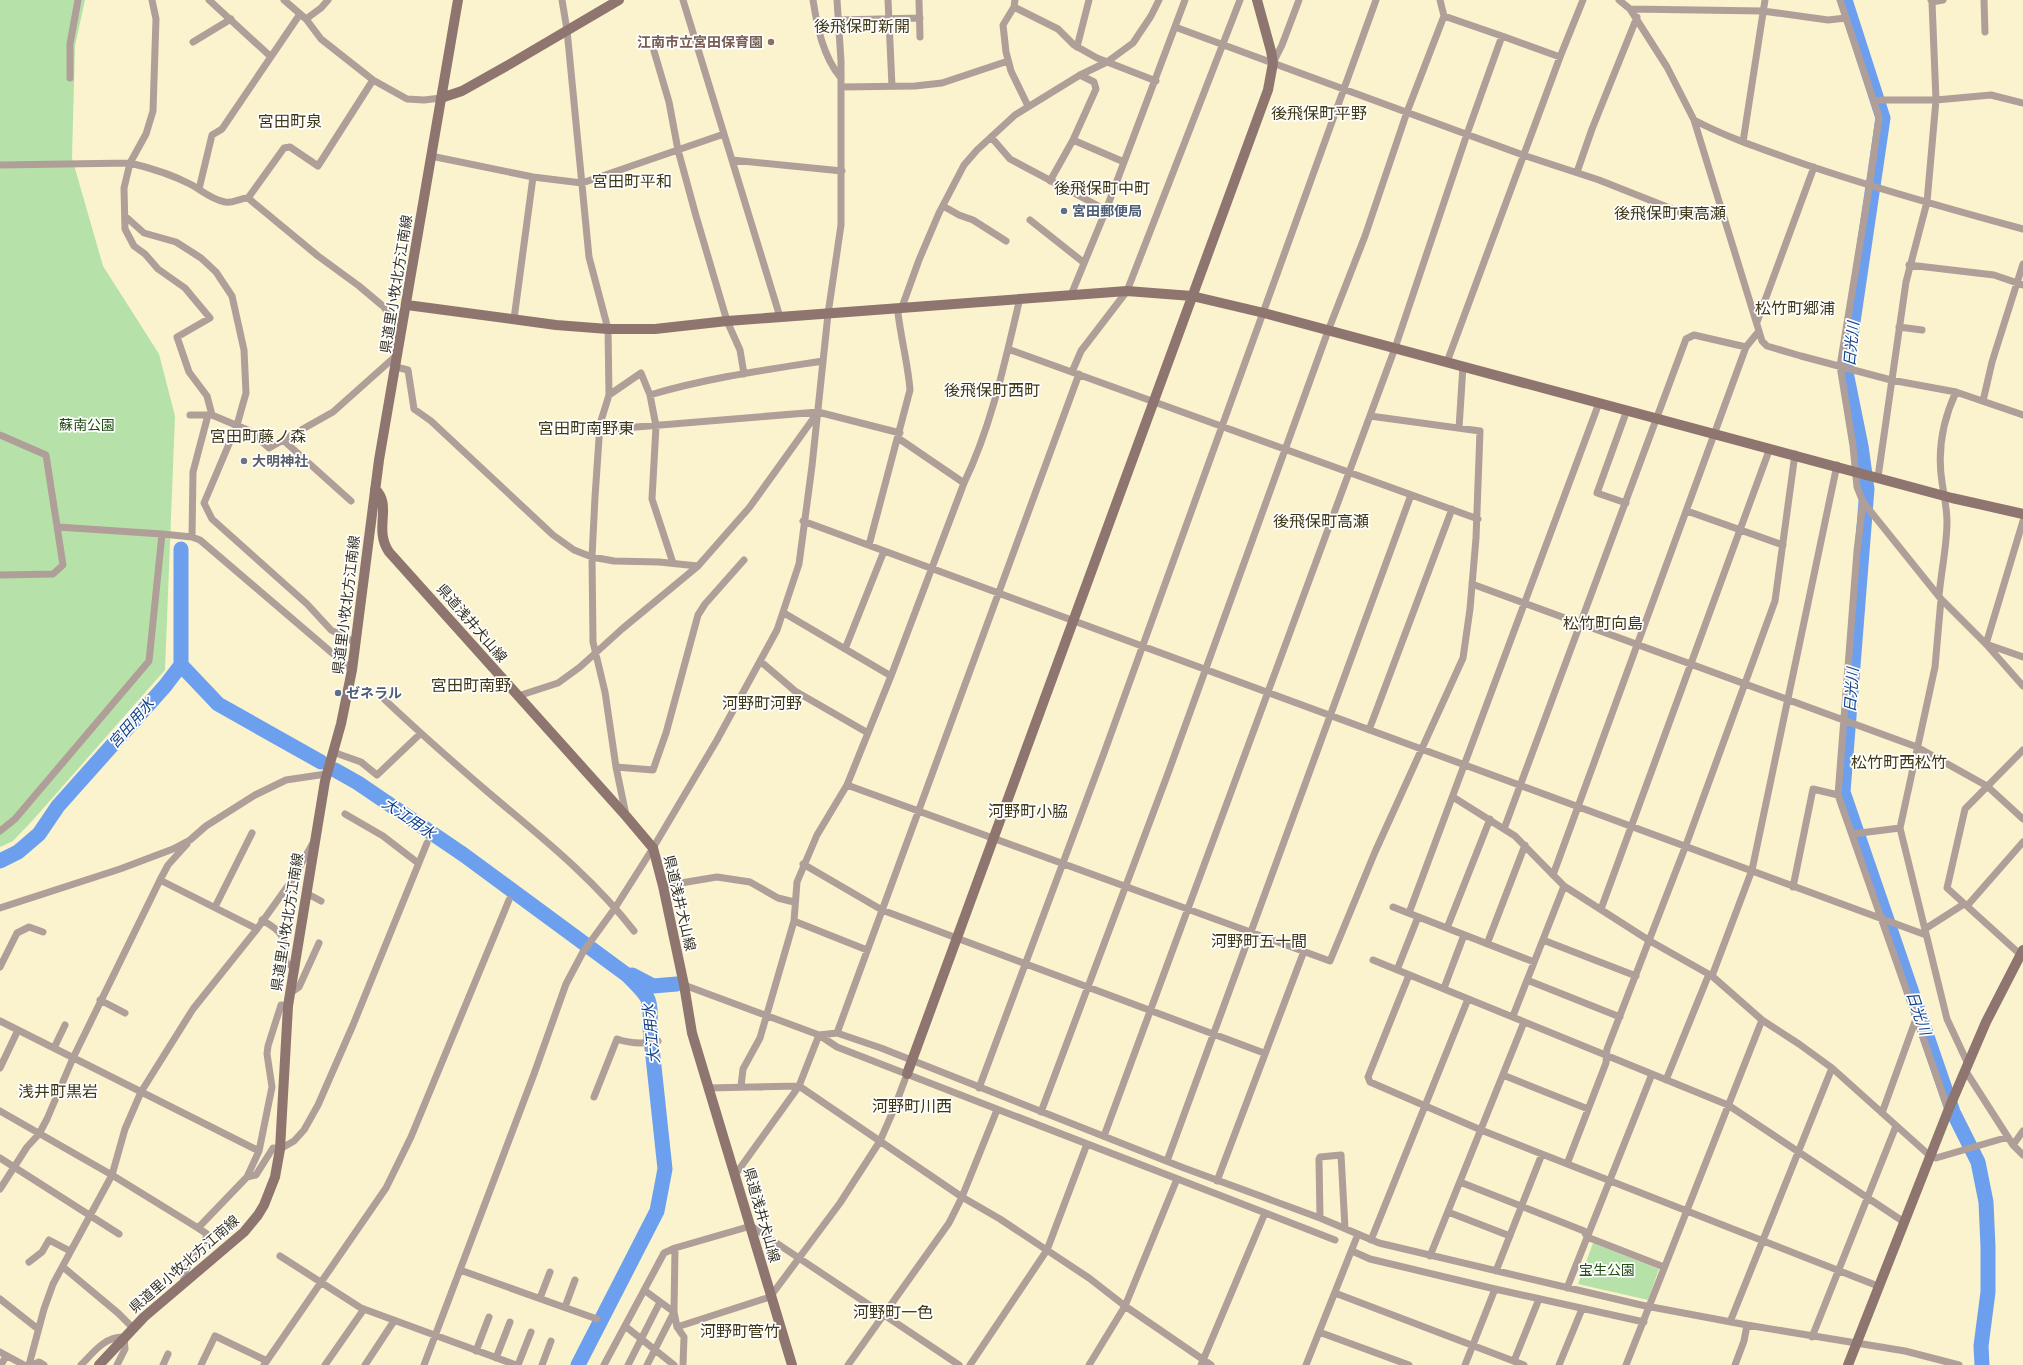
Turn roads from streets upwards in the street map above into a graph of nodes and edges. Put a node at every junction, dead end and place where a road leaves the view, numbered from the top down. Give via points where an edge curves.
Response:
1 (78, 0) edge
2 (152, 0) edge
3 (209, 0) edge
4 (284, 0) edge
5 (328, 0) edge
6 (458, 0) edge
7 (562, 0) edge
8 (683, 0) edge
9 (812, 0) edge
10 (837, 0) edge
11 (888, 0) edge
12 (918, 0) edge
13 (1089, 0) edge
14 (1159, 0) edge
15 (1185, 0) edge
16 (1240, 0) edge
17 (1257, 0) edge
18 (1299, 0) edge
19 (1376, 0) edge
20 (1440, 0) edge
21 (1583, 0) edge
22 (1619, 0) edge
23 (1765, 0) edge
24 (1840, 0) edge
25 (1942, 0) edge
26 (1984, 0) edge
27 (614, 1) edge
28 (1932, 1) edge
29 (1014, 3) edge
30 (1630, 9) junction
31 (1763, 11) junction
32 (300, 14) junction
33 (1444, 16) junction
34 (1637, 17) junction
35 (920, 18) junction
36 (1846, 18) junction
37 (231, 19) junction
38 (306, 19) junction
39 (889, 19) junction
40 (838, 20) junction
41 (1175, 27) junction
42 (567, 30) junction
43 (1985, 32) dead end
44 (1502, 36) junction
45 (920, 37) dead end
46 (193, 42) dead end
47 (1224, 45) junction
48 (1077, 47) junction
49 (654, 51) dead end
50 (270, 56) junction
51 (1560, 57) junction
52 (1008, 61) junction
53 (1107, 62) junction
54 (1272, 63) junction
55 (1080, 75) junction
56 (70, 78) dead end
57 (841, 78) junction
58 (373, 80) junction
59 (1156, 80) junction
60 (892, 86) junction
61 (841, 87) junction
62 (1344, 89) junction
63 (441, 98) junction
64 (1936, 100) junction
65 (1878, 101) junction
66 (2023, 103) edge
67 (1028, 106) junction
68 (1407, 112) junction
69 (1694, 120) junction
70 (724, 134) junction
71 (1467, 134) junction
72 (991, 138) junction
73 (1073, 140) junction
74 (1743, 142) junction
75 (678, 150) junction
76 (1523, 155) junction
77 (431, 156) junction
78 (732, 160) junction
79 (1124, 162) junction
80 (130, 163) junction
81 (0, 165) edge
82 (1814, 167) junction
83 (842, 171) junction
84 (1577, 172) junction
85 (533, 177) junction
86 (1050, 181) junction
87 (582, 184) junction
88 (1872, 186) junction
89 (199, 190) junction
90 (248, 198) junction
91 (1927, 202) junction
92 (943, 206) junction
93 (1722, 208) junction
94 (1106, 210) junction
95 (124, 216) junction
96 (1030, 220) dead end
97 (2023, 229) edge
98 (1006, 241) dead end
99 (1083, 262) junction
100 (2023, 264) edge
101 (1910, 265) junction
102 (2020, 284) edge
103 (1127, 291) junction
104 (1071, 295) junction
105 (1192, 296) junction
106 (1020, 298) junction
107 (406, 305) junction
108 (900, 308) junction
109 (1264, 313) junction
110 (828, 314) junction
111 (780, 317) junction
112 (514, 319) junction
113 (727, 321) junction
114 (1756, 322) junction
115 (1899, 327) junction
116 (608, 329) junction
117 (1922, 330) dead end
118 (1328, 331) junction
119 (1759, 331) junction
120 (401, 336) junction
121 (1746, 347) junction
122 (1395, 348) junction
123 (1008, 349) junction
124 (399, 353) junction
125 (823, 361) junction
126 (1447, 362) junction
127 (1463, 366) junction
128 (396, 367) junction
129 (1844, 368) junction
130 (1075, 373) junction
131 (744, 374) junction
132 (1891, 380) junction
133 (1956, 392) junction
134 (609, 395) junction
135 (650, 395) junction
136 (1153, 401) junction
137 (1983, 401) junction
138 (1599, 403) junction
139 (1627, 410) junction
140 (818, 412) junction
141 (190, 415) dead end
142 (210, 415) junction
143 (2023, 415) edge
144 (1370, 416) junction
145 (1657, 418) junction
146 (237, 425) junction
147 (656, 426) junction
148 (1222, 426) junction
149 (1459, 428) junction
150 (600, 430) junction
151 (1716, 433) junction
152 (0, 435) edge
153 (899, 435) junction
154 (284, 440) junction
155 (1770, 448) junction
156 (1285, 449) junction
157 (1795, 454) junction
158 (1837, 465) junction
159 (1349, 472) junction
160 (1861, 472) junction
161 (1878, 476) junction
162 (964, 483) junction
163 (375, 489) junction
164 (1411, 495) junction
165 (1945, 496) junction
166 (351, 501) dead end
167 (1626, 503) junction
168 (1865, 504) junction
169 (1452, 509) junction
170 (1687, 511) junction
171 (2023, 514) edge
172 (1478, 519) junction
173 (803, 521) junction
174 (2023, 521) edge
175 (58, 527) junction
176 (1740, 530) junction
177 (162, 534) junction
178 (192, 537) junction
179 (869, 545) junction
180 (1783, 545) junction
181 (884, 551) junction
182 (592, 557) junction
183 (744, 560) dead end
184 (673, 563) junction
185 (698, 566) junction
186 (931, 568) junction
187 (0, 575) edge
188 (1472, 584) junction
189 (998, 593) junction
190 (1940, 597) junction
191 (1523, 604) junction
192 (784, 613) junction
193 (1073, 621) junction
194 (1581, 624) junction
195 (356, 643) junction
196 (1638, 644) junction
197 (1986, 644) junction
198 (1142, 646) junction
199 (845, 648) junction
200 (595, 654) junction
201 (2023, 657) edge
202 (760, 661) junction
203 (1692, 664) junction
204 (352, 670) junction
205 (1205, 670) junction
206 (891, 676) junction
207 (1745, 685) junction
208 (2023, 686) edge
209 (1268, 693) junction
210 (518, 696) junction
211 (385, 700) dead end
212 (1788, 700) junction
213 (1330, 716) junction
214 (1847, 721) junction
215 (1369, 730) junction
216 (868, 733) junction
217 (420, 734) junction
218 (1917, 747) junction
219 (1421, 749) junction
220 (2023, 750) edge
221 (333, 752) junction
222 (1464, 765) junction
223 (616, 767) junction
224 (326, 774) junction
225 (847, 785) junction
226 (1521, 786) junction
227 (1987, 786) junction
228 (1838, 795) junction
229 (1453, 797) junction
230 (1578, 806) junction
231 (918, 811) junction
232 (345, 814) dead end
233 (626, 816) junction
234 (2023, 819) edge
235 (1490, 820) junction
236 (1632, 826) junction
237 (1900, 828) junction
238 (1504, 829) junction
239 (0, 831) edge
240 (252, 833) dead end
241 (1855, 833) junction
242 (993, 838) junction
243 (190, 840) junction
244 (315, 841) junction
245 (2023, 842) edge
246 (427, 843) dead end
247 (1525, 845) junction
248 (1686, 845) junction
249 (653, 848) junction
250 (418, 863) junction
251 (803, 864) junction
252 (1064, 864) junction
253 (1752, 870) junction
254 (1553, 874) junction
255 (160, 880) junction
256 (663, 886) junction
257 (1126, 886) junction
258 (1564, 886) junction
259 (1793, 887) junction
260 (306, 893) junction
261 (509, 900) dead end
262 (321, 902) dead end
263 (794, 902) junction
264 (1965, 905) junction
265 (215, 907) junction
266 (1393, 907) dead end
267 (0, 908) edge
268 (615, 908) junction
269 (1189, 909) junction
270 (1601, 909) junction
271 (882, 910) junction
272 (1409, 913) junction
273 (1418, 917) junction
274 (262, 920) junction
275 (794, 921) junction
276 (1886, 922) junction
277 (1447, 928) junction
278 (257, 929) junction
279 (634, 931) dead end
280 (43, 932) dead end
281 (1251, 932) junction
282 (1925, 932) junction
283 (1464, 935) junction
284 (956, 938) junction
285 (1543, 940) junction
286 (1650, 941) junction
287 (319, 943) dead end
288 (1487, 944) junction
289 (867, 950) junction
290 (1304, 951) junction
291 (2022, 954) edge
292 (1373, 960) dead end
293 (1534, 962) junction
294 (1026, 965) junction
295 (0, 967) edge
296 (294, 968) junction
297 (1397, 970) junction
298 (1409, 974) junction
299 (1711, 975) junction
300 (1636, 976) junction
301 (1527, 980) junction
302 (684, 985) junction
303 (1444, 988) junction
304 (1088, 989) junction
305 (290, 994) junction
306 (1468, 998) junction
307 (100, 1000) junction
308 (288, 1006) junction
309 (1150, 1012) junction
310 (125, 1013) dead end
311 (766, 1016) junction
312 (1512, 1016) junction
313 (1620, 1016) junction
314 (1917, 1016) junction
315 (1762, 1020) junction
316 (0, 1021) edge
317 (1524, 1022) junction
318 (65, 1025) dead end
319 (18, 1030) junction
320 (837, 1033) junction
321 (819, 1035) junction
322 (1213, 1035) junction
323 (654, 1042) dead end
324 (54, 1048) junction
325 (1264, 1053) junction
326 (1606, 1056) junction
327 (73, 1058) junction
328 (911, 1061) junction
329 (1966, 1067) junction
330 (0, 1068) edge
331 (1832, 1068) junction
332 (906, 1074) junction
333 (1652, 1074) junction
334 (1503, 1075) junction
335 (1666, 1080) junction
336 (741, 1086) junction
337 (799, 1086) junction
338 (708, 1088) junction
339 (979, 1088) junction
340 (141, 1092) junction
341 (594, 1097) dead end
342 (1425, 1105) junction
343 (1728, 1105) junction
344 (1950, 1105) junction
345 (1588, 1109) junction
346 (997, 1110) junction
347 (0, 1111) edge
348 (1041, 1112) junction
349 (1882, 1113) junction
350 (1896, 1126) junction
351 (1481, 1130) junction
352 (2023, 1132) edge
353 (39, 1134) junction
354 (1104, 1136) junction
355 (2008, 1137) junction
356 (880, 1141) junction
357 (1086, 1144) junction
358 (2013, 1145) junction
359 (280, 1149) junction
360 (259, 1151) junction
361 (1798, 1152) junction
362 (1542, 1154) junction
363 (1930, 1155) junction
364 (2023, 1155) edge
365 (0, 1158) edge
366 (1167, 1161) junction
367 (1567, 1164) junction
368 (14, 1167) junction
369 (112, 1175) junction
370 (735, 1175) junction
371 (247, 1177) junction
372 (1177, 1179) junction
373 (1217, 1181) junction
374 (1609, 1181) junction
375 (1460, 1182) junction
376 (0, 1189) edge
377 (962, 1197) junction
378 (1868, 1197) junction
379 (1522, 1206) junction
380 (1686, 1211) junction
381 (1448, 1212) junction
382 (1265, 1213) junction
383 (90, 1215) junction
384 (1320, 1218) junction
385 (1904, 1222) junction
386 (751, 1226) junction
387 (198, 1228) junction
388 (1346, 1228) junction
389 (118, 1234) dead end
390 (1358, 1234) junction
391 (1510, 1236) junction
392 (1587, 1236) junction
393 (1335, 1240) dead end
394 (1371, 1240) junction
395 (1763, 1241) junction
396 (675, 1248) junction
397 (1047, 1250) junction
398 (70, 1251) junction
399 (1352, 1251) junction
400 (280, 1256) dead end
401 (1430, 1256) junction
402 (798, 1257) junction
403 (29, 1262) dead end
404 (63, 1267) junction
405 (1664, 1267) junction
406 (460, 1270) junction
407 (1496, 1271) junction
408 (1838, 1271) junction
409 (550, 1272) dead end
410 (575, 1280) dead end
411 (322, 1282) junction
412 (184, 1284) junction
413 (1878, 1286) junction
414 (1567, 1288) junction
415 (1495, 1289) junction
416 (644, 1290) junction
417 (1335, 1293) junction
418 (770, 1297) junction
419 (540, 1298) junction
420 (1539, 1299) junction
421 (0, 1300) edge
422 (660, 1302) junction
423 (1125, 1306) junction
424 (1648, 1306) junction
425 (565, 1307) junction
426 (364, 1309) junction
427 (1582, 1309) junction
428 (674, 1312) junction
429 (883, 1314) junction
430 (489, 1317) dead end
431 (597, 1319) dead end
432 (394, 1321) junction
433 (510, 1322) dead end
434 (1644, 1322) junction
435 (1730, 1322) junction
436 (1747, 1325) junction
437 (625, 1326) junction
438 (677, 1327) junction
439 (38, 1328) junction
440 (133, 1328) junction
441 (531, 1332) dead end
442 (1319, 1332) junction
443 (436, 1336) junction
444 (124, 1337) junction
445 (1812, 1337) junction
446 (641, 1339) junction
447 (551, 1341) dead end
448 (1857, 1342) junction
449 (1472, 1346) junction
450 (476, 1350) junction
451 (655, 1350) junction
452 (3, 1354) edge
453 (168, 1354) dead end
454 (496, 1358) junction
455 (1514, 1361) junction
456 (1934, 1362) edge
457 (265, 1363) edge
458 (670, 1363) edge
459 (1203, 1363) edge
460 (606, 1364) edge
461 (1, 1365) edge
462 (24, 1365) edge
463 (29, 1365) edge
464 (33, 1365) edge
465 (44, 1365) edge
466 (80, 1365) edge
467 (99, 1365) edge
468 (118, 1365) edge
469 (164, 1365) edge
470 (201, 1365) edge
471 (325, 1365) edge
472 (365, 1365) edge
473 (424, 1365) edge
474 (517, 1365) edge
475 (542, 1365) edge
476 (628, 1365) edge
477 (647, 1365) edge
478 (683, 1365) edge
479 (792, 1365) edge
480 (848, 1365) edge
481 (960, 1365) edge
482 (970, 1365) edge
483 (1089, 1365) edge
484 (1211, 1365) edge
485 (1306, 1365) edge
486 (1409, 1365) edge
487 (1465, 1365) edge
488 (1524, 1365) edge
489 (1559, 1365) edge
490 (1626, 1365) edge
491 (1735, 1365) edge
492 (1848, 1365) edge
493 (1959, 1365) edge

1 - 56 street via 70,44
2 - 80 street via 156,19 153,111 146,134
3 - 37 street
4 - 32 street
5 - 38 street
6 - 63 street
7 - 42 street
8 - 70 street
9 - 57 street via 818,30 834,70
10 - 40 street
11 - 39 street
12 - 35 street
13 - 48 street
14 - 53 street via 1133,42
15 - 41 street
16 - 47 street
17 - 54 street
18 - 54 street via 1282,45
19 - 62 street
20 - 33 street
21 - 51 street
22 - 30 street
23 - 31 street
24 - 36 street
25 - 28 street
26 - 43 street
27 - 42 street
28 - 64 street
29 - 48 street via 1058,29
29 - 52 street via 1003,25
30 - 31 street
30 - 34 street
31 - 36 street via 1828,20
31 - 74 street
32 - 38 street
32 - 50 street
33 - 44 street
33 - 68 street
34 - 69 street via 1667,67
34 - 84 street
35 - 39 street
35 - 45 street
36 - 65 street
37 - 46 street
37 - 50 street
38 - 58 street via 321,39
39 - 40 street
39 - 60 street
40 - 57 street
41 - 47 street
41 - 59 street
42 - 63 street via 462,91
42 - 87 street
44 - 51 street
44 - 71 street
47 - 54 street
47 - 103 street
48 - 53 street
49 - 75 street via 669,102
50 - 89 street via 222,129 212,135
51 - 76 street
52 - 60 street via 942,83
52 - 67 street via 1015,82
53 - 55 street
53 - 59 street
54 - 62 street
54 - 105 street via 1268,90
55 - 67 street
55 - 73 street via 1094,82 1096,89
57 - 61 street
58 - 63 street via 407,99
58 - 90 street via 318,166 290,147 284,148
59 - 79 street
60 - 61 street
61 - 83 street
62 - 68 street
62 - 109 street
63 - 77 street, 県道里小牧北方江南線
64 - 65 street
64 - 66 street via 1991,95
64 - 91 street
65 - 88 street via 1879,121
67 - 72 street
68 - 71 street
68 - 118 street via 1365,236
69 - 74 street
69 - 93 street
70 - 75 street
70 - 78 street
71 - 76 street
71 - 122 street
72 - 86 street via 1010,159
72 - 92 street via 964,165
73 - 79 street
73 - 86 street
74 - 82 street
75 - 87 street
75 - 113 street
76 - 84 street
76 - 126 street
77 - 85 street
77 - 107 street, 県道里小牧北方江南線
78 - 83 street
78 - 111 street
79 - 94 street
80 - 81 street
80 - 89 street via 150,168
80 - 95 street via 124,188
82 - 88 street
82 - 114 street
83 - 110 street via 841,225
84 - 93 street via 1690,216
85 - 87 street
85 - 112 street
86 - 94 street
87 - 116 street via 589,257
88 - 91 street
88 - 129 street
89 - 90 street via 223,202 230,203 240,198
90 - 120 street via 384,307
91 - 97 street
91 - 101 street
92 - 98 street via 973,220
92 - 108 street
93 - 114 street
94 - 99 street
95 - 142 street via 124,229 134,246 145,254 158,270 185,288 210,318 177,337 189,372 206,396
95 - 146 street via 144,233 176,242 201,258 216,272 232,296 244,350 246,393
96 - 99 street
99 - 104 street
100 - 102 street
101 - 102 street via 1994,275
101 - 115 street
102 - 137 street via 1992,362
103 - 104 street
103 - 105 street
103 - 130 street via 1081,351
104 - 106 street
105 - 109 street
105 - 136 street
106 - 108 street
106 - 123 street
107 - 112 street
107 - 120 street, 県道里小牧北方江南線
108 - 110 street
108 - 153 street via 898,313 902,345 908,363 910,390
109 - 118 street
109 - 148 street
110 - 111 street
110 - 125 street
111 - 113 street
112 - 116 street
113 - 116 street via 656,329
113 - 131 street via 740,350
114 - 119 street
115 - 117 street
115 - 132 street
116 - 134 street
118 - 122 street
118 - 156 street
119 - 121 street
119 - 129 street via 1762,341 1767,346
120 - 124 street, 県道里小牧北方江南線
121 - 145 street via 1690,336 1686,340
121 - 151 street
122 - 126 street
122 - 144 street
123 - 130 street
123 - 162 street via 979,452
124 - 128 street, 県道里小牧北方江南線
124 - 154 street via 333,412
125 - 131 street
125 - 140 street
126 - 127 street
127 - 138 street
127 - 149 street
128 - 163 street, 県道里小牧北方江南線
128 - 182 street via 408,370 414,409 431,421 553,535 574,550
129 - 132 street
129 - 160 street
130 - 136 street
130 - 189 street
131 - 135 street
132 - 133 street
132 - 161 street
133 - 137 street
133 - 165 street via 1944,420 1941,439 1940,461
134 - 135 street via 641,373
134 - 150 street
135 - 147 street
136 - 148 street
136 - 193 street
137 - 143 street
138 - 139 street
138 - 191 street
139 - 145 street
139 - 167 street via 1597,493
140 - 147 street
140 - 153 street
140 - 173 street
140 - 185 street via 749,508
141 - 142 street
142 - 146 street
142 - 178 street via 193,472
144 - 149 street
144 - 159 street
145 - 151 street
145 - 167 street
146 - 154 street via 250,431 269,448
146 - 195 street via 204,503 212,519 307,604 331,630
147 - 150 street
147 - 184 street via 652,499
148 - 156 street
148 - 198 street
149 - 172 street via 1480,431
150 - 182 street
151 - 155 street
151 - 170 street
152 - 175 street via 46,455
153 - 162 street
153 - 179 street
154 - 166 street
155 - 157 street
155 - 176 street
156 - 159 street
156 - 205 street
157 - 158 street
157 - 180 street
158 - 160 street
158 - 212 street
159 - 164 street
159 - 209 street
160 - 161 street
160 - 168 street via 1857,487
161 - 165 street
162 - 186 street
163 - 195 street, 県道里小牧北方江南線
163 - 210 street, 県道浅井犬山線 via 384,502 381,533 389,552
164 - 169 street
164 - 213 street
165 - 171 street
165 - 190 street via 1947,522
167 - 194 street
168 - 190 street
168 - 214 street
169 - 172 street
169 - 215 street
170 - 176 street
170 - 196 street
172 - 188 street
173 - 179 street
173 - 192 street via 799,564
174 - 197 street
175 - 177 street
175 - 187 street via 63,565 53,574
176 - 180 street
176 - 203 street
177 - 178 street
177 - 239 street via 149,661 15,819
178 - 204 street via 222,557
179 - 181 street
180 - 207 street via 1775,601
181 - 186 street
181 - 199 street
182 - 184 street via 614,561
182 - 200 street
183 - 223 street via 698,615 666,733 653,770
184 - 185 street
185 - 200 street
186 - 189 street
186 - 206 street
188 - 191 street
188 - 219 street via 1463,658
189 - 193 street
189 - 231 street
190 - 197 street
190 - 218 street via 1935,667
191 - 194 street
191 - 222 street
192 - 199 street
192 - 202 street
193 - 198 street
193 - 242 street
194 - 196 street
194 - 226 street
195 - 204 street, 県道里小牧北方江南線
196 - 203 street
196 - 230 street
197 - 201 street
197 - 208 street
198 - 205 street
198 - 252 street
199 - 206 street
200 - 210 street via 558,683
200 - 223 street via 605,692
202 - 216 street via 795,692
202 - 249 street
203 - 207 street
203 - 236 street
204 - 221 street, 県道里小牧北方江南線
205 - 209 street
205 - 257 street
206 - 216 street
207 - 212 street
207 - 248 street
209 - 213 street
209 - 269 street
210 - 233 street, 県道浅井犬山線
211 - 217 street
212 - 214 street
212 - 253 street
213 - 215 street
213 - 281 street
214 - 218 street
214 - 228 street
215 - 219 street
216 - 225 street
217 - 221 street via 377,775 361,762
217 - 268 street via 585,874
218 - 227 street
218 - 237 street
219 - 222 street
219 - 290 street via 1330,961
220 - 227 street
221 - 224 street, 県道里小牧北方江南線
222 - 226 street
222 - 229 street
223 - 233 street
224 - 243 street via 286,780 255,795 206,826
224 - 244 street, 県道里小牧北方江南線
225 - 231 street
225 - 251 street
226 - 230 street
226 - 238 street
227 - 234 street
227 - 264 street via 1965,809 1947,888
228 - 241 street
228 - 259 street via 1813,789
229 - 235 street
229 - 272 street
230 - 236 street
230 - 254 street
231 - 242 street
231 - 271 street
232 - 250 street via 383,836
233 - 249 street, 県道浅井犬山線
235 - 238 street
235 - 277 street
236 - 248 street
236 - 270 street
237 - 241 street
237 - 282 street
238 - 247 street
240 - 265 street
241 - 276 street
242 - 252 street
242 - 284 street
243 - 255 street via 168,865
243 - 267 street via 120,869
244 - 260 street, 県道里小牧北方江南線
244 - 274 street via 292,880
245 - 264 street
246 - 250 street
247 - 254 street
247 - 288 street
248 - 253 street
248 - 286 street
249 - 256 street, 県道浅井犬山線
249 - 268 street
250 - 359 street via 318,1105 304,1130 294,1141
251 - 263 street via 796,882
251 - 271 street
252 - 257 street
252 - 294 street
253 - 259 street
253 - 299 street
254 - 258 street
255 - 265 street
255 - 307 street
256 - 263 street via 717,877 750,882 778,898
256 - 302 street, 県道浅井犬山線
257 - 269 street
257 - 304 street
258 - 270 street
258 - 285 street
259 - 276 street
260 - 262 street
260 - 296 street, 県道里小牧北方江南線
261 - 411 street via 390,1182
263 - 275 street
264 - 282 street
264 - 291 street
265 - 278 street
266 - 272 street
268 - 279 street
268 - 406 street via 590,942 566,984
269 - 281 street
269 - 309 street
270 - 286 street
271 - 284 street
271 - 289 street
272 - 273 street
273 - 277 street
273 - 297 street
274 - 278 street
274 - 296 street via 281,934 284,939 286,962
275 - 289 street
275 - 311 street
276 - 282 street
276 - 314 street
277 - 283 street
278 - 340 street via 193,1009
280 - 295 street via 29,927 17,934
281 - 290 street
281 - 322 street
282 - 329 street via 1947,1019
283 - 288 street
283 - 303 street
284 - 294 street
284 - 328 street
285 - 293 street
285 - 300 street
286 - 299 street
286 - 300 street
287 - 305 street via 300,987
288 - 293 street
289 - 320 street
290 - 325 street
291 - 329 street via 1999,993
292 - 297 street
293 - 301 street
294 - 304 street
294 - 339 street
296 - 305 street, 県道里小牧北方江南線
297 - 298 street
298 - 303 street
298 - 342 street via 1368,1077 1370,1082
299 - 315 street
299 - 335 street
300 - 313 street
301 - 312 street
301 - 313 street
302 - 311 street
302 - 338 street, 県道浅井犬山線 via 692,1033
303 - 306 street
304 - 309 street
304 - 348 street
305 - 308 street, 県道里小牧北方江南線
306 - 312 street
306 - 342 street
307 - 310 street
307 - 327 street
308 - 359 street, 県道里小牧北方江南線
308 - 360 street via 281,1004 268,1046 272,1087
309 - 322 street
309 - 354 street
311 - 321 street
311 - 336 street via 760,1038 743,1069
312 - 317 street
313 - 326 street
314 - 344 street
314 - 349 street
315 - 331 street
315 - 343 street
316 - 319 street
317 - 326 street
317 - 334 street
318 - 324 street
319 - 324 street
319 - 330 street
320 - 321 street
320 - 328 street
321 - 332 street via 837,1046
321 - 337 street
322 - 325 street
322 - 366 street
323 - 341 street via 628,1043 617,1039
324 - 327 street
325 - 373 street
326 - 333 street
326 - 345 street via 1606,1063
327 - 340 street
327 - 353 street
328 - 332 street
328 - 339 street
329 - 344 street
329 - 355 street
331 - 349 street
331 - 361 street
332 - 346 street
332 - 356 street
333 - 335 street
333 - 374 street
334 - 345 street
334 - 351 street
335 - 343 street
336 - 337 street
336 - 338 street
337 - 356 street
337 - 370 street
338 - 370 street, 県道浅井犬山線
339 - 348 street
340 - 360 street
340 - 369 street via 125,1129
342 - 351 street
342 - 394 street
343 - 361 street
343 - 380 street
344 - 363 street
345 - 367 street
346 - 357 street
346 - 377 street
347 - 353 street
348 - 354 street
349 - 350 street
350 - 363 street
350 - 378 street
351 - 362 street
351 - 375 street
352 - 358 street
353 - 368 street
353 - 369 street
354 - 366 street
355 - 358 street
355 - 363 street via 1936,1158
356 - 377 street
356 - 402 street via 840,1203
357 - 372 street
357 - 397 street
358 - 364 street
359 - 371 street via 273,1148 256,1175
359 - 412 street, 県道里小牧北方江南線 via 270,1192 258,1215 239,1237
360 - 371 street
361 - 378 street
361 - 395 street
362 - 367 street
362 - 379 street
363 - 385 street
365 - 368 street
366 - 373 street
367 - 374 street
368 - 376 street
368 - 383 street
369 - 383 street
369 - 387 street
370 - 386 street, 県道浅井犬山線
371 - 387 street
372 - 382 street
372 - 423 street
373 - 384 street
374 - 380 street
374 - 392 street
375 - 379 street
375 - 381 street
377 - 397 street
377 - 429 street via 949,1223
378 - 385 street
378 - 408 street
379 - 391 street
379 - 392 street via 1584,1231
380 - 395 street
380 - 405 street
381 - 391 street
381 - 401 street
382 - 393 street
382 - 459 street
383 - 389 street
383 - 398 street
384 - 388 street
384 - 388 street via 1319,1158 1341,1155
385 - 413 street
386 - 396 street
386 - 402 street
386 - 418 street, 県道浅井犬山線
387 - 412 street via 207,1234 206,1240 187,1266
388 - 390 street
390 - 394 street
390 - 399 street
391 - 407 street
392 - 405 street
392 - 414 street
394 - 401 street
395 - 408 street
395 - 435 street
396 - 416 street via 664,1253
396 - 428 street
397 - 423 street
397 - 482 street
398 - 403 street via 49,1240 42,1252
398 - 404 street
399 - 415 street via 1370,1259
399 - 417 street
400 - 411 street
401 - 407 street
402 - 418 street
402 - 429 street
404 - 439 street via 51,1290
404 - 440 street
405 - 424 street
406 - 419 street
406 - 443 street
407 - 414 street
408 - 413 street
408 - 445 street
409 - 419 street
410 - 425 street
411 - 426 street
411 - 457 street
412 - 440 street, 県道里小牧北方江南線
413 - 448 street
414 - 424 street
415 - 420 street
415 - 449 street
416 - 422 street
416 - 437 street
417 - 442 street
417 - 449 street
418 - 438 street
418 - 479 street, 県道浅井犬山線
419 - 425 street
420 - 427 street
420 - 455 street
421 - 439 street
422 - 428 street
422 - 446 street
423 - 459 street
423 - 483 street
424 - 434 street
424 - 435 street
425 - 431 street
426 - 432 street
426 - 471 street
427 - 434 street
427 - 489 street
428 - 438 street
428 - 451 street
429 - 480 street
429 - 481 street
430 - 450 street
432 - 443 street
432 - 472 street
433 - 454 street
434 - 490 street
435 - 436 street
436 - 445 street
436 - 491 street
437 - 446 street
437 - 460 street
438 - 478 street via 684,1337
439 - 463 street
440 - 444 street, 県道里小牧北方江南線
441 - 474 street
442 - 485 street
442 - 486 street
443 - 450 street
443 - 473 street
444 - 466 street via 117,1336 106,1340
444 - 467 street, 県道里小牧北方江南線
444 - 468 street via 125,1349
445 - 448 street
446 - 451 street
446 - 476 street
447 - 475 street
448 - 456 street
448 - 492 street
449 - 455 street
449 - 487 street
450 - 454 street
451 - 458 street
451 - 477 street
452 - 461 street
452 - 462 street
453 - 469 street
454 - 474 street
455 - 488 street
456 - 493 street
457 - 470 street via 215,1336
459 - 484 street
464 - 465 street via 39,1362

